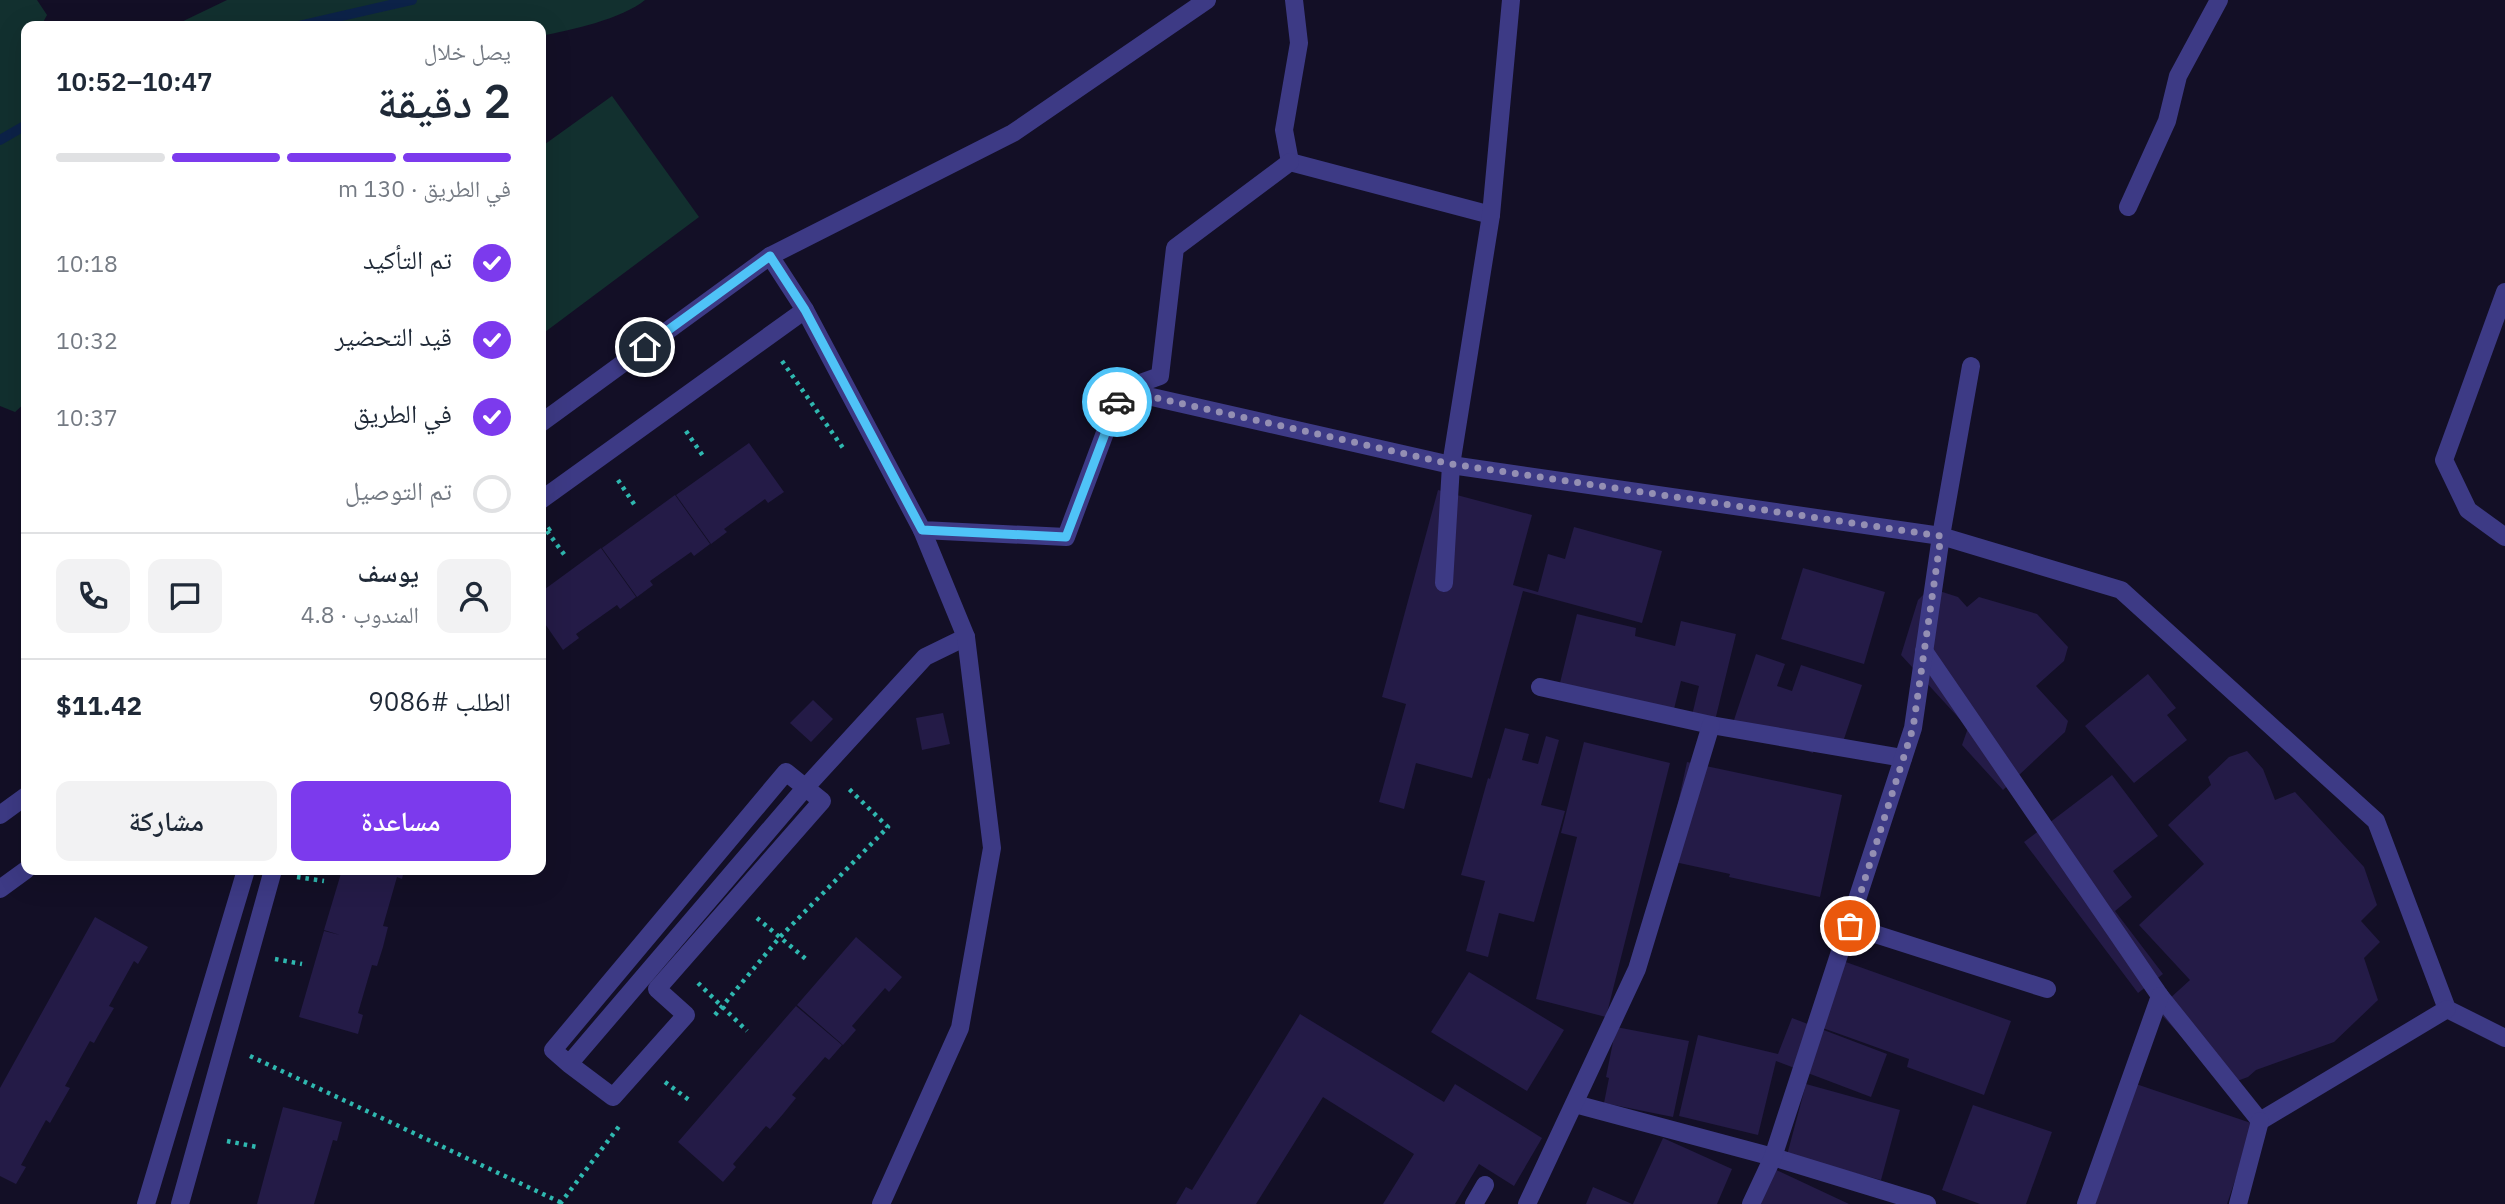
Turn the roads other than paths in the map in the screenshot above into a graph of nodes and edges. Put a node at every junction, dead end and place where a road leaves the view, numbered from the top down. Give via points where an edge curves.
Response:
1 (1207, 0) edge
2 (1294, 0) edge
3 (1511, 0) edge
4 (2219, 0) edge
5 (1290, 162) junction
6 (2128, 207) dead end
7 (1491, 215) junction
8 (770, 256) junction
9 (2505, 292) edge
10 (805, 310) junction
11 (1971, 366) dead end
12 (1121, 390) junction
13 (546, 418) edge
14 (1451, 464) junction
15 (546, 496) edge
16 (922, 530) junction
17 (1941, 536) junction
18 (2505, 537) edge
19 (1444, 583) dead end
20 (967, 637) junction
21 (1924, 651) junction
22 (1540, 687) dead end
23 (1711, 725) junction
24 (1903, 758) junction
25 (805, 788) junction
26 (21, 800) edge
27 (0, 815) edge
28 (21, 874) edge
29 (245, 875) edge
30 (272, 875) edge
31 (0, 889) edge
32 (1850, 926) junction
33 (2047, 989) dead end
34 (2160, 996) junction
35 (2447, 1009) junction
36 (2505, 1038) edge
37 (569, 1064) junction
38 (1575, 1104) junction
39 (2260, 1121) junction
40 (1773, 1157) junction
41 (1485, 1185) dead end
42 (1878, 1197) edge
43 (146, 1204) edge
44 (180, 1204) edge
45 (881, 1204) edge
46 (1474, 1204) edge
47 (1527, 1204) edge
48 (1751, 1204) edge
49 (1927, 1204) edge
50 (2087, 1204) edge
51 (2238, 1204) edge

1 - 8 street via 1013,133
2 - 5 street via 1299,43 1284,130
3 - 7 street
4 - 6 street via 2178,76 2167,121
5 - 7 street
5 - 12 street via 1175,248 1160,376
7 - 14 street
8 - 10 street
8 - 13 street
9 - 18 street via 2444,460 2468,510
10 - 15 street
10 - 16 street
11 - 17 street
12 - 14 street
12 - 16 street via 1066,537
14 - 17 street
14 - 19 street
16 - 20 street
17 - 21 street
17 - 35 street via 2121,590 2376,821
20 - 25 street via 925,657
20 - 45 street via 992,848 960,1028
21 - 24 street via 1913,728
21 - 34 street
22 - 23 street
23 - 24 street
23 - 38 street via 1637,969
24 - 32 street
25 - 37 street
25 - 37 street via 786,772 553,1050
25 - 37 street via 822,801 657,989 686,1015 613,1097
26 - 27 street
28 - 31 street
29 - 43 street
30 - 44 street
32 - 33 street
32 - 40 street
34 - 39 street
34 - 50 street
35 - 36 street
35 - 39 street
38 - 40 street
38 - 47 street
39 - 51 street
40 - 42 street
40 - 48 street
41 - 46 street
42 - 49 street

